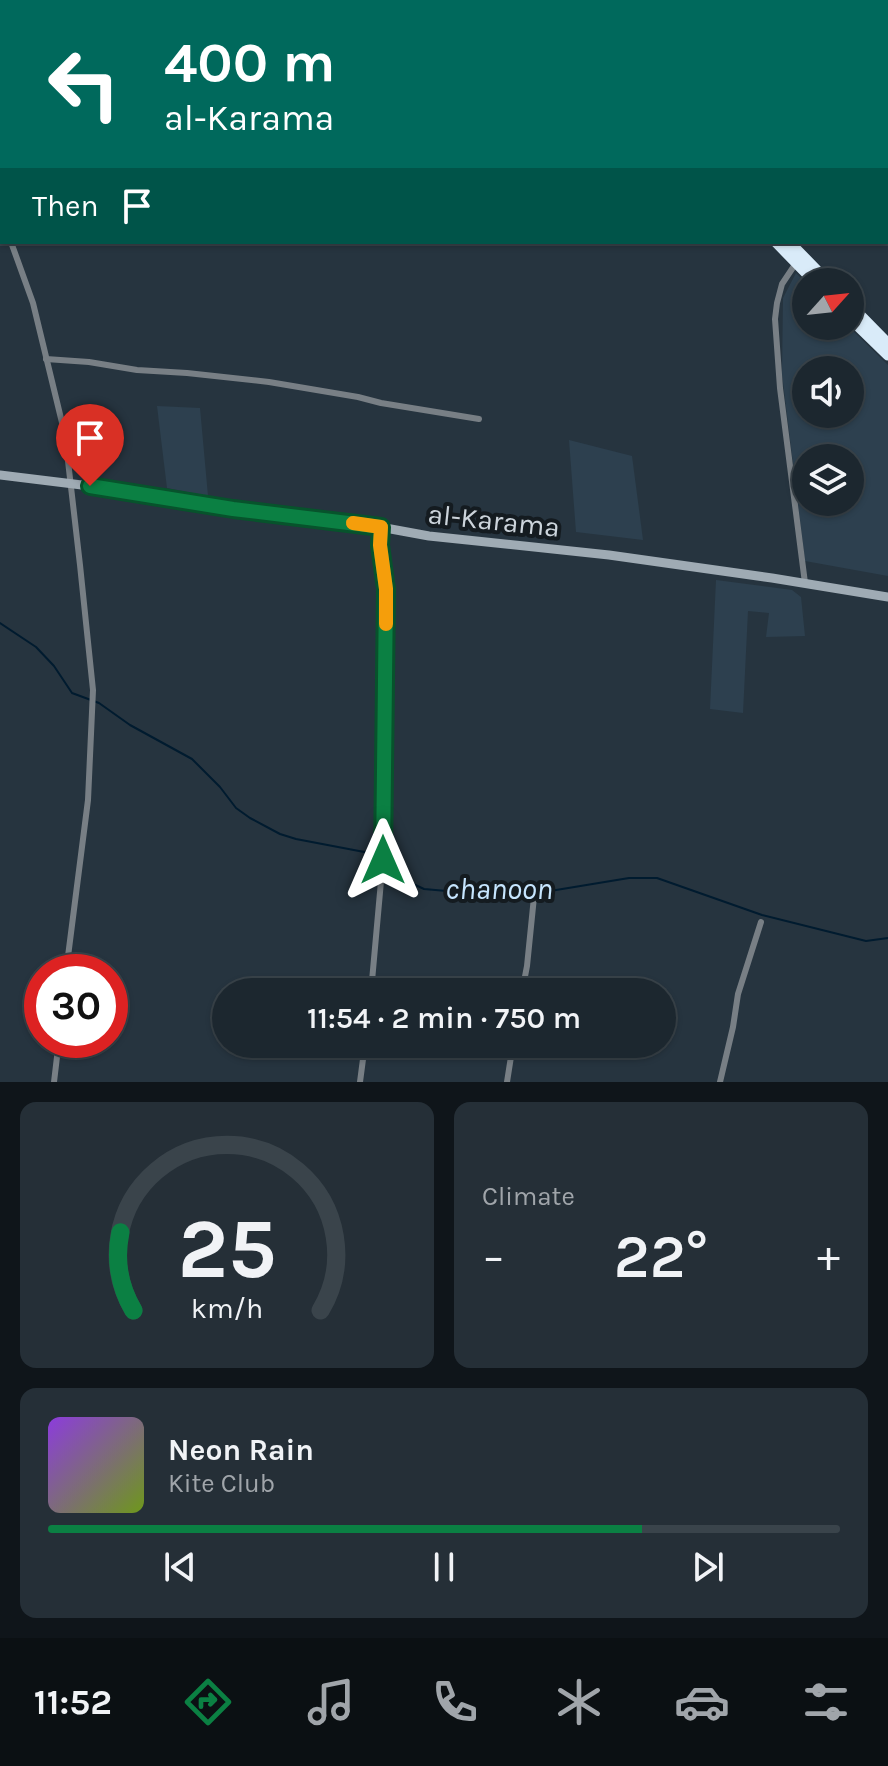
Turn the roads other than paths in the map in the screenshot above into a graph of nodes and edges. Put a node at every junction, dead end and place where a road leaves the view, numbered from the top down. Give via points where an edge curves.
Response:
1 (12, 244) edge
2 (778, 244) edge
3 (791, 244) edge
4 (796, 263) junction
5 (801, 268) edge
6 (814, 268) edge
7 (864, 319) edge
8 (864, 332) edge
9 (888, 344) edge
10 (888, 355) edge
11 (46, 359) junction
12 (479, 419) dead end
13 (0, 475) edge
14 (71, 485) junction
15 (381, 527) junction
16 (805, 583) junction
17 (888, 597) edge
18 (534, 897) dead end
19 (761, 922) dead end
20 (68, 954) edge
21 (372, 978) edge
22 (525, 978) edge
23 (57, 1058) edge
24 (363, 1058) edge
25 (511, 1058) edge
26 (54, 1082) edge
27 (360, 1082) edge
28 (507, 1082) edge
29 (720, 1082) edge

1 - 11 street
2 - 4 highway
3 - 6 highway
4 - 5 highway
4 - 16 street via 782,284 775,319
7 - 9 highway
8 - 10 highway
11 - 12 street via 269,382
11 - 14 street
13 - 14 main road, al-Karama
14 - 15 main road, al-Karama
14 - 20 street via 93,694 88,800
15 - 16 main road, al-Karama
15 - 21 street via 386,589 384,851
16 - 17 main road, al-Karama
18 - 22 street
19 - 29 street via 738,994
23 - 26 street
24 - 27 street
25 - 28 street

